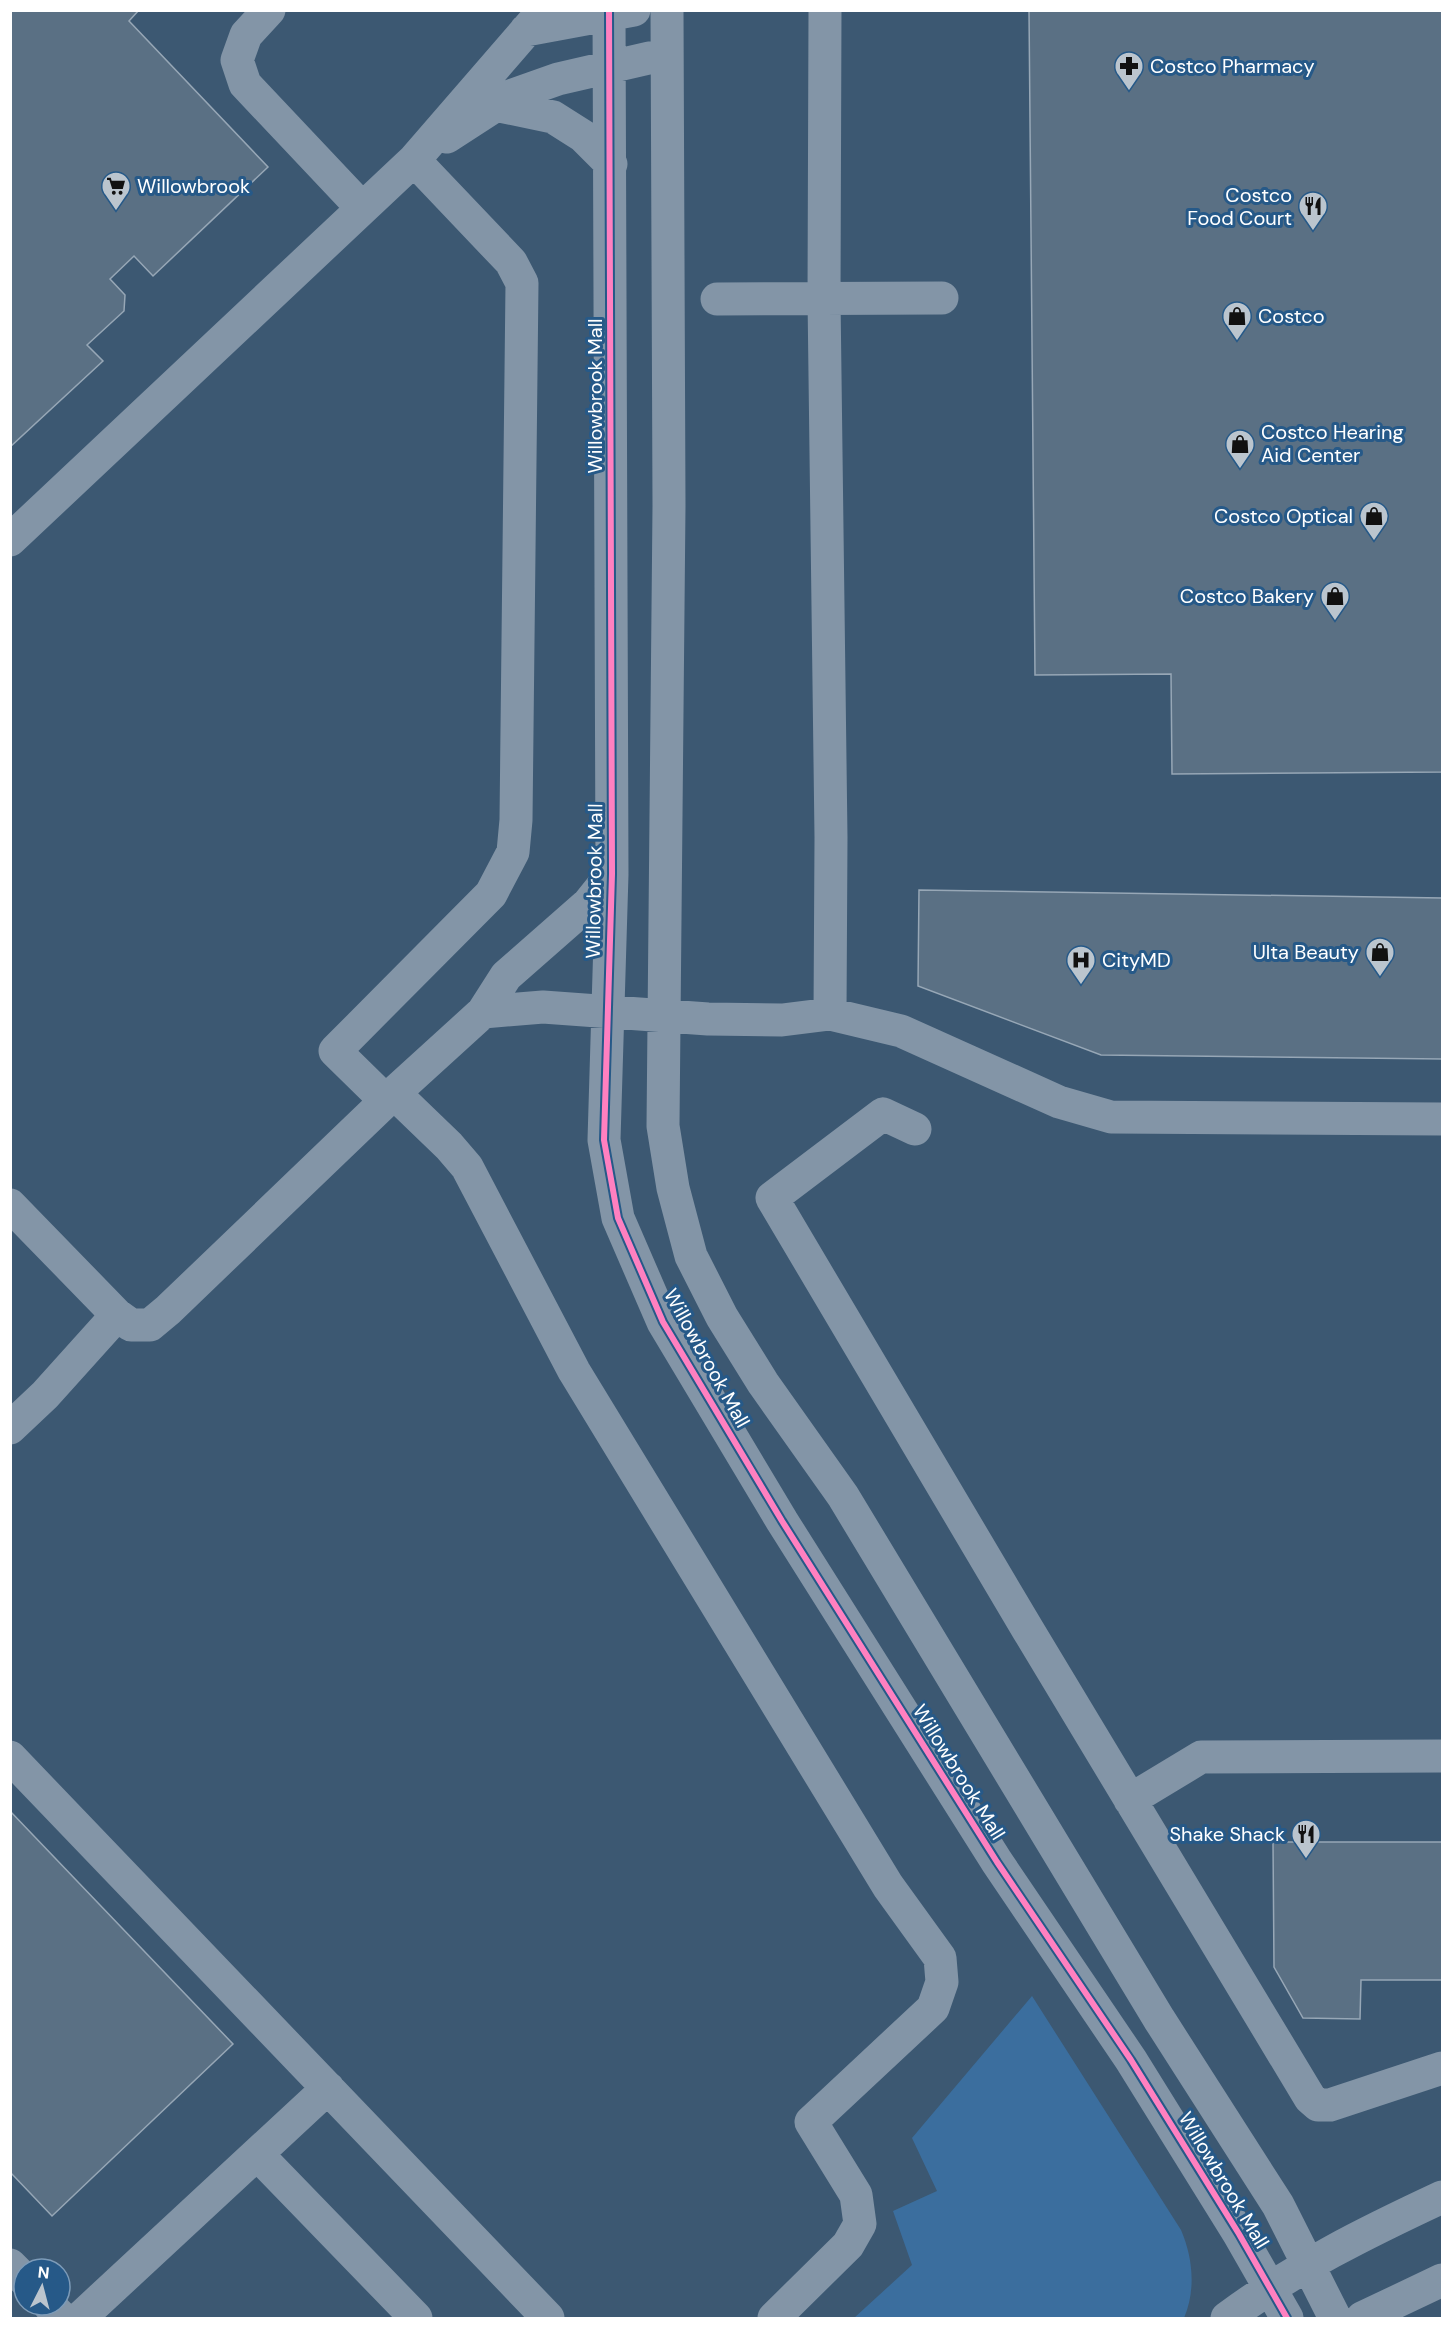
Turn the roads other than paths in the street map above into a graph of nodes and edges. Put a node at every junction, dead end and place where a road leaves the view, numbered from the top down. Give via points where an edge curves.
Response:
1 (269, 10) edge
2 (667, 10) edge
3 (825, 10) edge
4 (618, 12) edge
5 (535, 20) edge
6 (667, 57) junction
7 (609, 68) junction
8 (495, 105) junction
9 (414, 160) junction
10 (611, 164) junction
11 (362, 208) junction
12 (717, 298) dead end
13 (824, 298) junction
14 (942, 298) dead end
15 (10, 540) edge
16 (612, 874) junction
17 (483, 1012) junction
18 (608, 1013) junction
19 (830, 1014) junction
20 (664, 1017) junction
21 (390, 1097) junction
22 (1443, 1119) edge
23 (915, 1129) dead end
24 (10, 1205) edge
25 (117, 1315) junction
26 (10, 1428) edge
27 (1443, 1756) edge
28 (10, 1757) edge
29 (1130, 1800) junction
30 (1443, 2068) edge
31 (328, 2088) junction
32 (257, 2154) junction
33 (1443, 2197) edge
34 (1307, 2264) junction
35 (1443, 2280) edge
36 (1269, 2288) junction
37 (80, 2319) edge
38 (416, 2319) edge
39 (548, 2319) edge
40 (774, 2319) edge
41 (1227, 2319) edge
42 (1287, 2319) edge
43 (1335, 2319) edge
44 (1362, 2319) edge

1 - 11 street via 246,35 237,60 245,84
2 - 6 street, Willowbrook Mall
3 - 13 street
4 - 5 street
4 - 7 street, Willowbrook Mall
5 - 9 street
6 - 7 street
6 - 20 street, Willowbrook Mall via 669,518
7 - 8 street via 558,79
7 - 10 street, Willowbrook Mall
8 - 9 street
8 - 10 street via 553,117 583,136
9 - 11 street
9 - 21 street via 511,262 522,283 516,820 513,852 491,894 335,1051
10 - 16 street, Willowbrook Mall
11 - 15 street
12 - 13 street
13 - 14 street
13 - 19 street
16 - 17 street via 588,904 506,976
16 - 18 street, Willowbrook Mall
17 - 18 street via 543,1007
17 - 21 street
18 - 20 street
18 - 36 street, Willowbrook Mall via 604,1140 618,1218 663,1322 788,1531 997,1862 1131,2060
19 - 20 street via 782,1020
19 - 22 street via 901,1031 1048,1098 1111,1117
20 - 34 street, Willowbrook Mall via 663,1126 673,1188 691,1256 722,1317 843,1496 1159,2019 1278,2205
21 - 25 street via 150,1325 131,1325
21 - 40 street via 449,1146 466,1167 574,1371 888,1886 940,1958 942,1983 933,2008 810,2122 856,2195 860,2224 848,2245
23 - 29 street via 883,1114 772,1198
24 - 25 street
25 - 26 street
27 - 29 street via 1201,1757
28 - 31 street
29 - 30 street via 1318,2105 1330,2105
31 - 32 street
31 - 39 street
32 - 37 street
32 - 38 street
33 - 34 street
34 - 36 street
34 - 43 street, Willowbrook Mall
35 - 44 street
36 - 41 street
36 - 42 street, Willowbrook Mall

